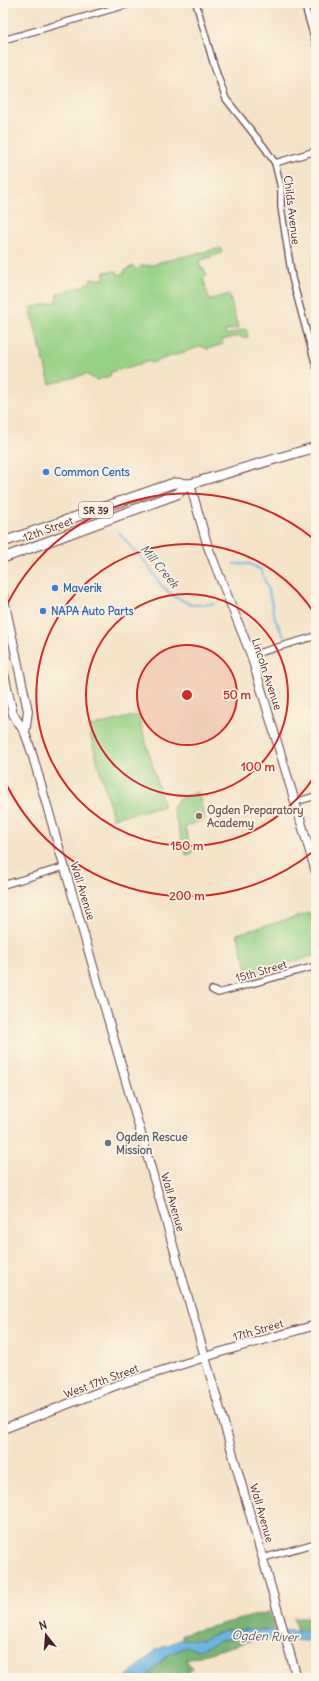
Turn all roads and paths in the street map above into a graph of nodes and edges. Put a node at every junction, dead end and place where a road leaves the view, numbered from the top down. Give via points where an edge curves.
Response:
1 (133, 3) edge
2 (196, 3) edge
3 (304, 3) edge
4 (3, 40) edge
5 (316, 44) edge
6 (316, 151) edge
7 (275, 163) junction
8 (316, 366) edge
9 (316, 447) edge
10 (190, 484) junction
11 (3, 542) edge
12 (3, 558) edge
13 (3, 595) edge
14 (316, 636) edge
15 (251, 655) junction
16 (3, 669) edge
17 (25, 733) junction
18 (316, 796) edge
19 (295, 802) junction
20 (64, 867) junction
21 (316, 872) edge
22 (3, 885) edge
23 (316, 966) edge
24 (212, 990) dead end
25 (316, 1325) edge
26 (207, 1358) junction
27 (3, 1429) edge
28 (316, 1543) edge
29 (264, 1558) junction
30 (297, 1678) edge

1 - 4 street
2 - 7 street, Childs Avenue via 226,99
3 - 5 street
6 - 7 street
7 - 8 street, Childs Avenue via 281,188 282,214 292,280
9 - 10 main road, 12th Street / SR 39
10 - 11 main road, 12th Street / SR 39 via 174,483
10 - 12 main road, 12th Street / SR 39 via 177,494
10 - 15 main road, Lincoln Avenue via 208,548
13 - 17 main road, Wall Avenue via 28,711
14 - 15 street
15 - 19 main road, Lincoln Avenue
16 - 17 main road, Wall Avenue via 13,714
17 - 20 main road, Wall Avenue
18 - 19 street
19 - 21 main road, Lincoln Avenue
20 - 22 street
20 - 26 main road, Wall Avenue
23 - 24 street, 15th Street via 218,993
25 - 26 main road, 17th Street
26 - 27 main road, West 17th Street via 117,1385
26 - 29 main road, Wall Avenue
28 - 29 street
29 - 30 main road, Wall Avenue

